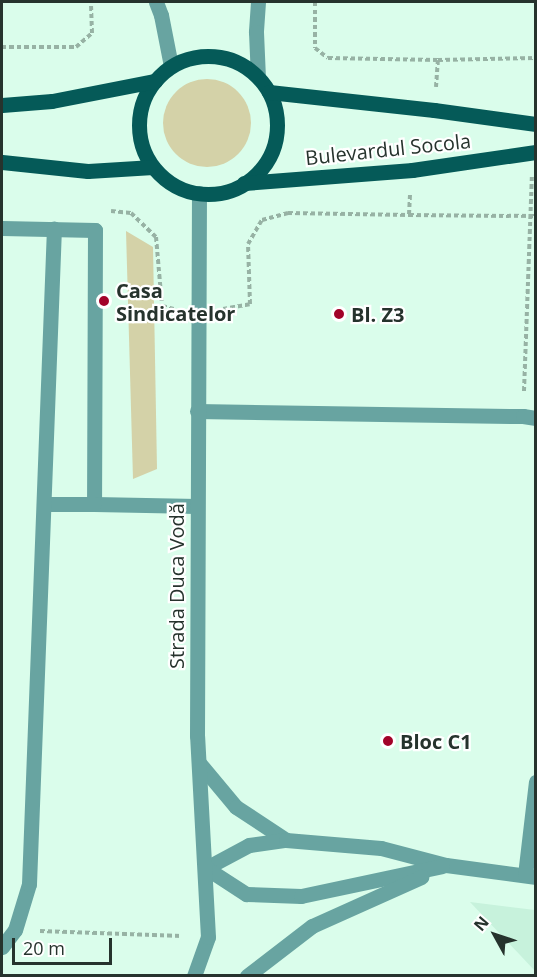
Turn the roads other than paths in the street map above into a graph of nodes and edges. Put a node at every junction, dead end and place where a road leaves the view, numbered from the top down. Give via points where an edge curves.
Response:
1 (156, 2) edge
2 (258, 2) edge
3 (171, 66) junction
4 (258, 77) junction
5 (155, 81) junction
6 (269, 92) junction
7 (2, 105) edge
8 (536, 124) edge
9 (534, 152) edge
10 (2, 162) edge
11 (153, 167) junction
12 (244, 183) junction
13 (199, 193) junction
14 (2, 228) edge
15 (54, 228) junction
16 (197, 411) junction
17 (529, 417) edge
18 (44, 504) junction
19 (94, 504) junction
20 (196, 506) junction
21 (200, 764) junction
22 (536, 782) edge
23 (286, 840) junction
24 (446, 865) junction
25 (206, 868) junction
26 (530, 876) edge
27 (2, 947) edge
28 (194, 975) edge
29 (248, 975) edge

1 - 3 street
2 - 4 street
3 - 4 main road via 193,57 217,56 240,63
3 - 5 main road
4 - 6 main road
5 - 7 main road via 52,101
5 - 11 main road via 143,101 138,124 142,147
6 - 8 main road, Bulevardul Socola
6 - 12 main road via 277,132 260,170
9 - 12 main road, Bulevardul Socola via 412,170
10 - 11 main road via 88,171
11 - 13 main road via 174,184
12 - 13 main road via 222,192
13 - 16 street, Strada Duca Vodă
14 - 15 street
15 - 18 street
15 - 19 street via 95,230
16 - 17 street
16 - 20 street, Strada Duca Vodă
18 - 19 street
18 - 27 street via 29,884 15,930
19 - 20 street
20 - 21 street, Strada Duca Vodă
21 - 23 street via 236,807
21 - 25 street, Strada Duca Vodă
22 - 26 street
23 - 24 street via 381,848
23 - 25 street via 249,845
24 - 25 street via 301,896 246,894
24 - 26 street
24 - 29 street via 312,926
25 - 28 street, Strada Duca Vodă via 208,937

